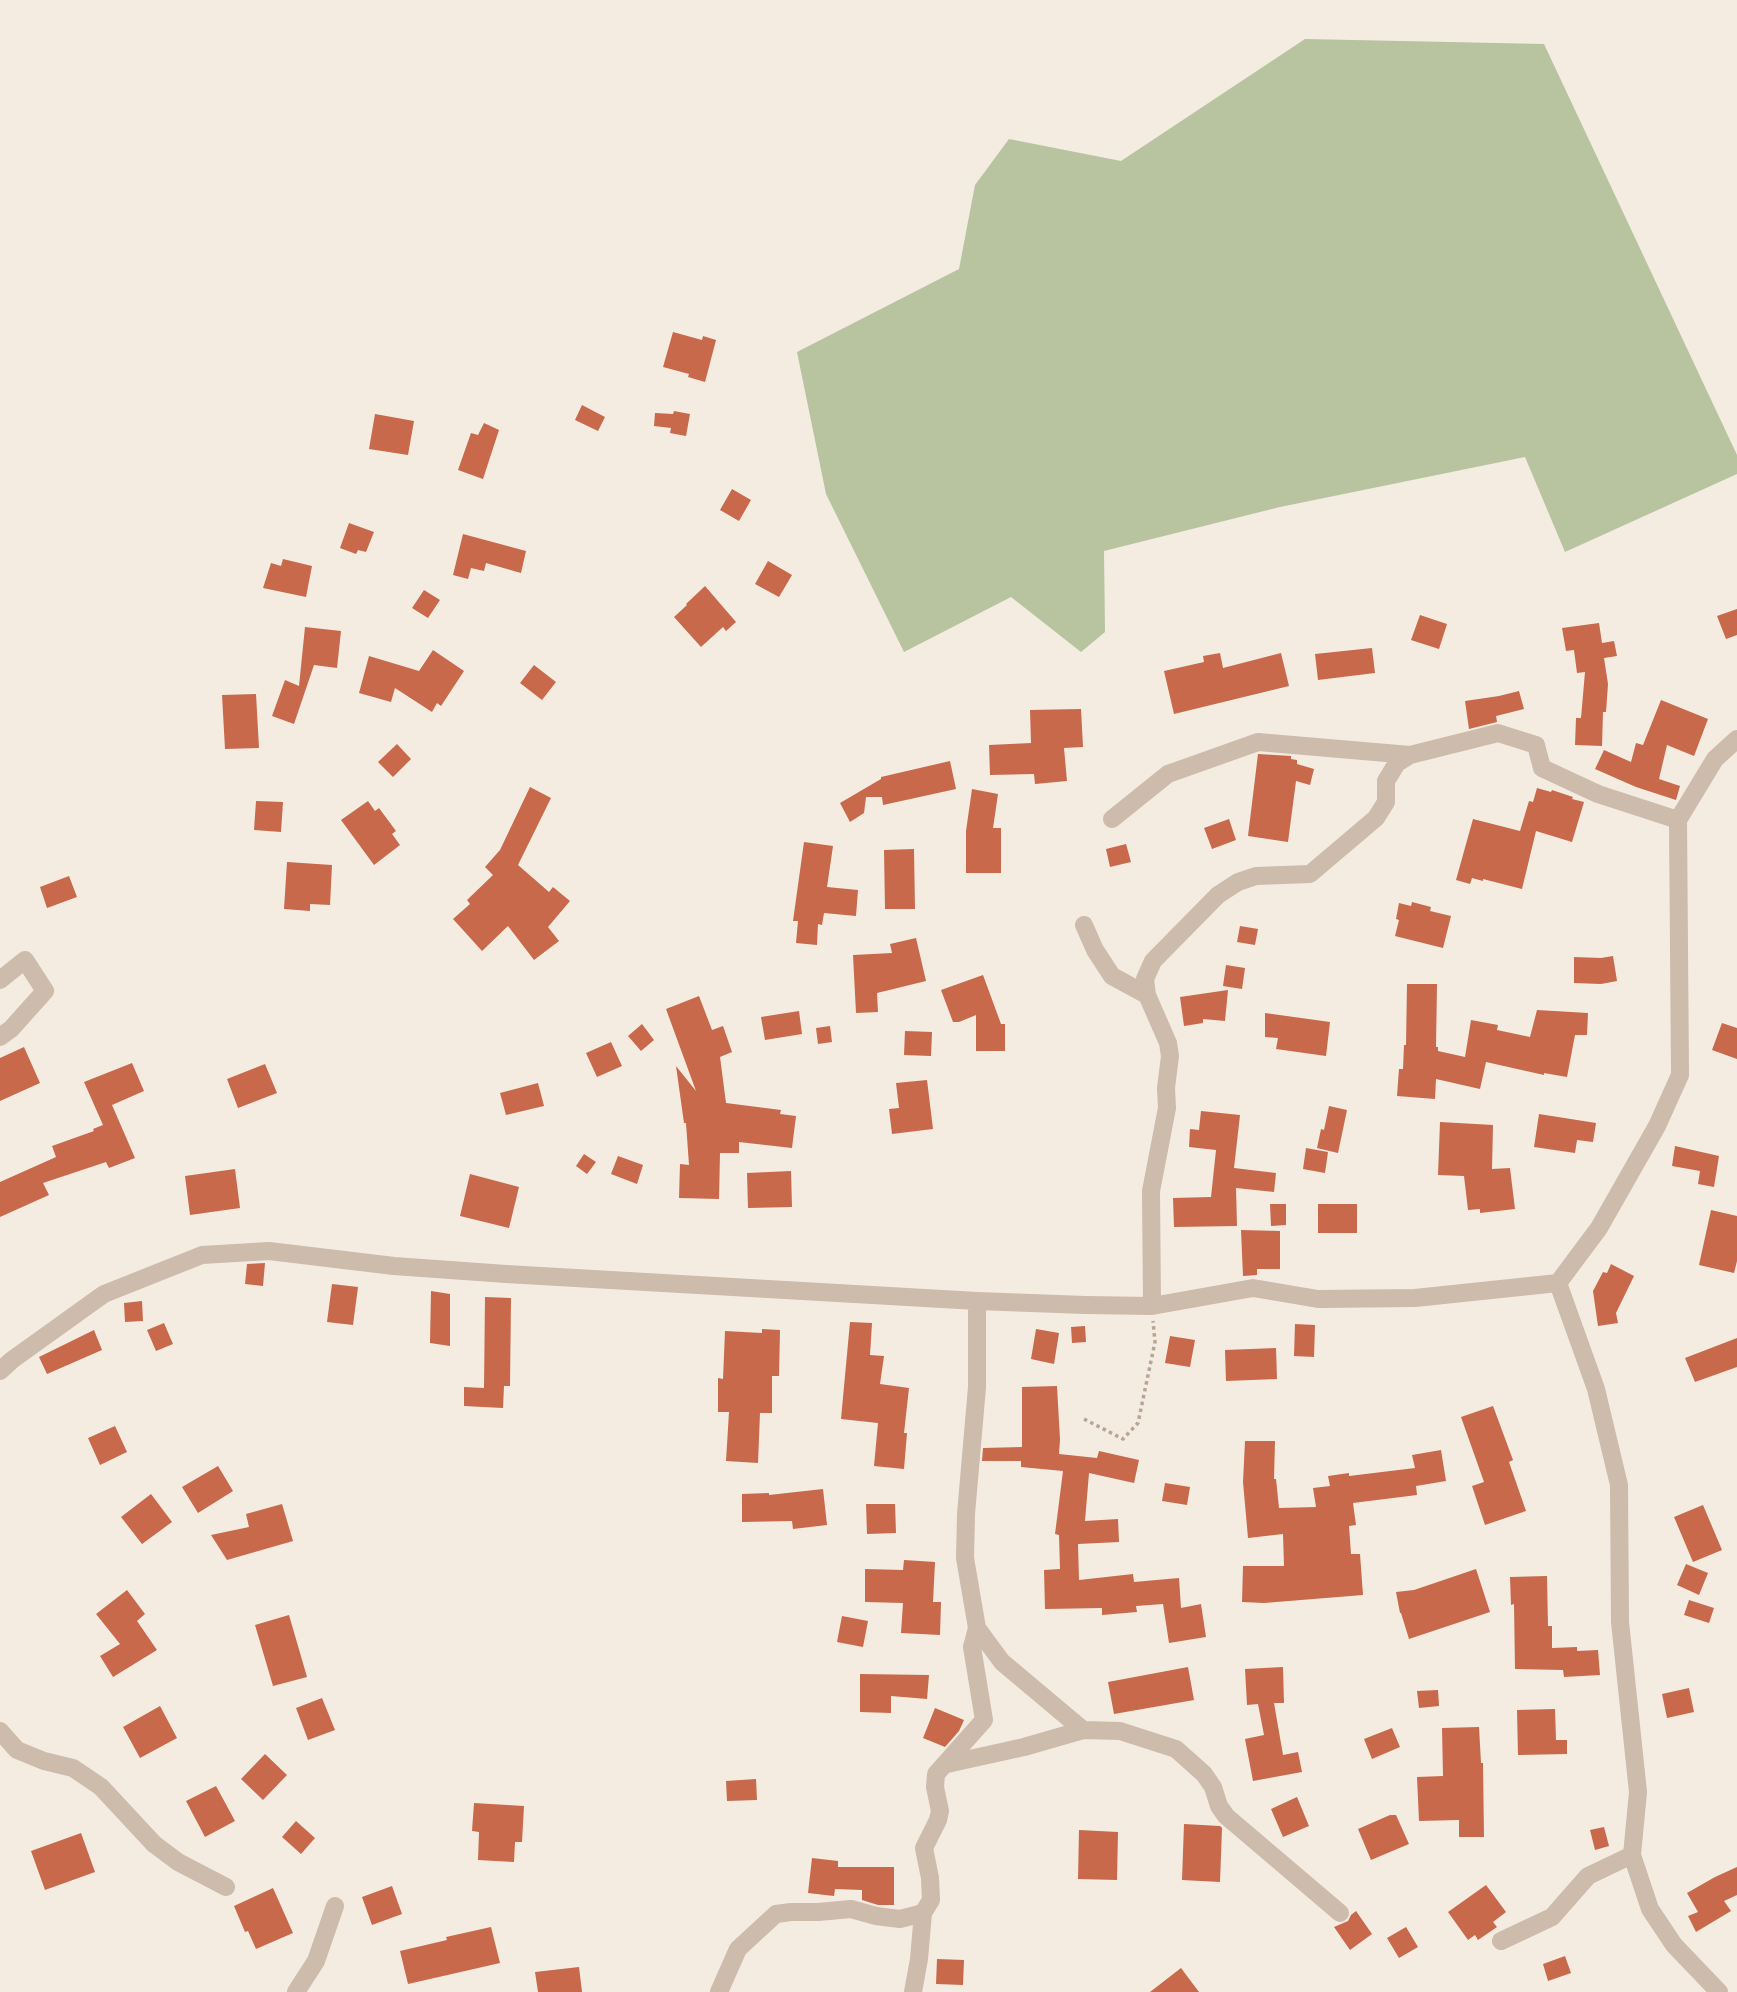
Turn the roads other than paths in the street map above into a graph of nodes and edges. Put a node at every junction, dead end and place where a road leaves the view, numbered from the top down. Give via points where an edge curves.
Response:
1 (1737, 739) edge
2 (1410, 755) junction
3 (1112, 819) dead end
4 (1678, 820) junction
5 (1084, 925) dead end
6 (0, 980) edge
7 (1147, 995) junction
8 (0, 1037) edge
9 (1559, 1283) junction
10 (977, 1301) junction
11 (1152, 1306) junction
12 (0, 1371) edge
13 (977, 1628) junction
14 (1083, 1730) junction
15 (0, 1731) edge
16 (947, 1764) junction
17 (1632, 1855) junction
18 (226, 1887) dead end
19 (335, 1906) dead end
20 (923, 1913) junction
21 (1340, 1913) dead end
22 (1501, 1941) dead end
23 (296, 1992) edge
24 (719, 1992) edge
25 (913, 1992) edge
26 (1719, 1992) edge

1 - 4 street via 1714,759
2 - 3 street via 1258,742 1168,774
2 - 4 street via 1498,733 1536,745 1542,768 1598,794
2 - 7 street via 1397,763 1386,781 1386,802 1376,818 1310,874 1256,876 1218,895 1153,961 1145,979
4 - 9 street via 1680,1075 1657,1126 1599,1228
5 - 7 street via 1112,976
6 - 8 street via 25,960 45,991
7 - 11 street via 1170,1056 1167,1108 1150,1191
9 - 11 street via 1415,1298 1318,1299 1253,1288
9 - 17 street via 1596,1389 1619,1485 1620,1622 1638,1792
10 - 11 street
10 - 12 street via 506,1274 269,1251 202,1255 104,1294
10 - 13 street via 977,1387 965,1558
13 - 14 street via 1002,1662
13 - 16 street via 972,1647 984,1720
14 - 16 street
14 - 21 street via 1120,1731 1175,1749 1204,1774 1226,1816
15 - 18 street via 17,1750 73,1768 101,1787 154,1844
16 - 20 street via 936,1774 940,1811 924,1849 931,1900
17 - 22 street via 1588,1876 1552,1917
17 - 26 street via 1650,1909 1674,1945
19 - 23 street via 316,1961
20 - 24 street via 900,1919 851,1909 776,1914 738,1949
20 - 25 street

